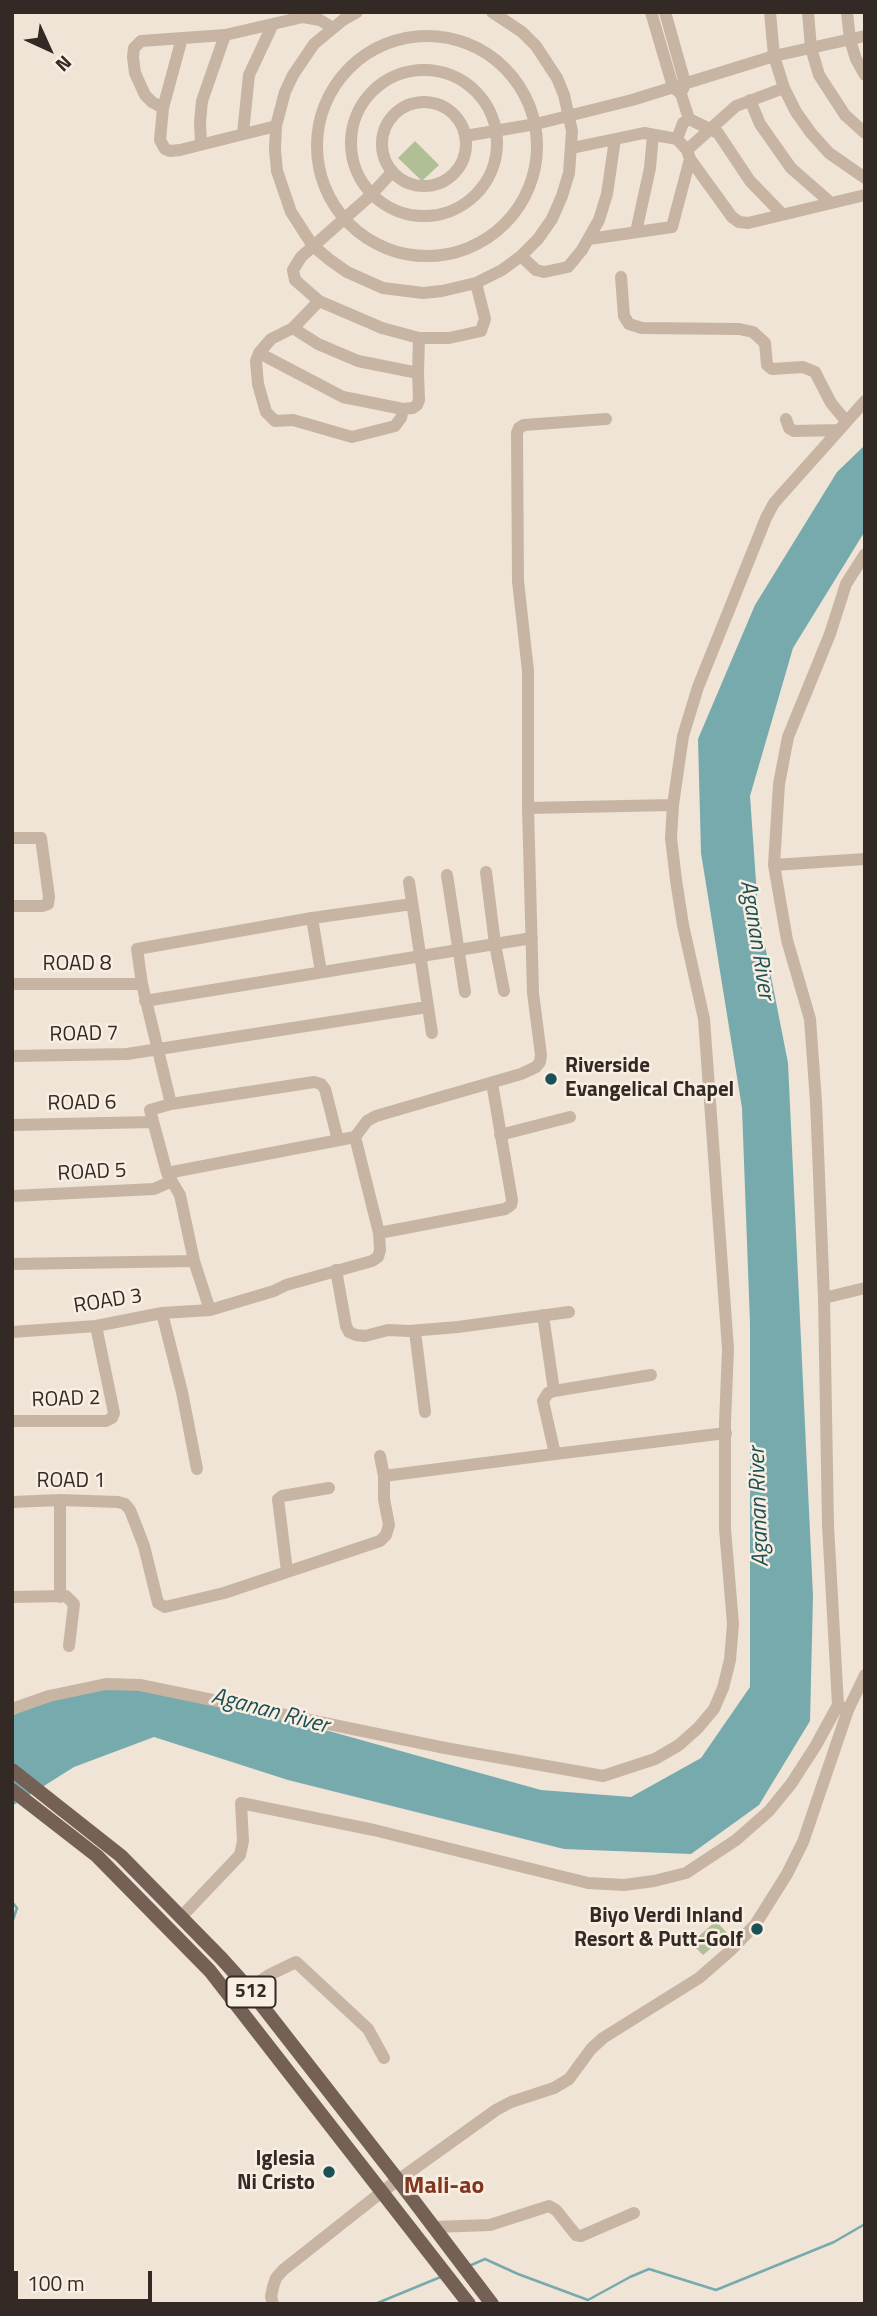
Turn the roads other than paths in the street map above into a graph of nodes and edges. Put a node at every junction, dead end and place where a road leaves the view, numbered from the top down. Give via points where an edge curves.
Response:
1 (357, 12) edge
2 (492, 12) edge
3 (650, 12) edge
4 (665, 12) edge
5 (770, 12) edge
6 (808, 12) edge
7 (847, 12) edge
8 (272, 26) junction
9 (333, 28) junction
10 (225, 35) junction
11 (865, 36) edge
12 (183, 38) junction
13 (850, 40) junction
14 (811, 48) junction
15 (774, 56) junction
16 (865, 75) edge
17 (679, 88) junction
18 (784, 88) junction
19 (750, 100) junction
20 (163, 108) junction
21 (569, 114) junction
22 (689, 119) junction
23 (536, 124) junction
24 (276, 126) junction
25 (496, 130) junction
26 (709, 130) junction
27 (243, 133) junction
28 (865, 133) edge
29 (653, 135) junction
30 (465, 136) junction
31 (615, 139) junction
32 (677, 139) junction
33 (201, 144) junction
34 (572, 148) junction
35 (689, 154) junction
36 (392, 172) junction
37 (865, 178) edge
38 (371, 195) junction
39 (865, 195) edge
40 (831, 203) junction
41 (782, 214) junction
42 (344, 219) junction
43 (636, 232) junction
44 (589, 239) junction
45 (313, 246) junction
46 (521, 256) junction
47 (621, 277) dead end
48 (476, 283) junction
49 (320, 301) junction
50 (293, 328) junction
51 (419, 338) junction
52 (259, 353) junction
53 (418, 373) junction
54 (865, 401) edge
55 (403, 409) junction
56 (606, 419) dead end
57 (786, 419) dead end
58 (842, 425) junction
59 (865, 554) edge
60 (673, 805) junction
61 (528, 808) junction
62 (12, 838) edge
63 (865, 859) edge
64 (774, 865) junction
65 (486, 872) dead end
66 (447, 875) dead end
67 (409, 882) dead end
68 (412, 904) junction
69 (12, 906) edge
70 (312, 918) junction
71 (532, 938) junction
72 (495, 944) junction
73 (457, 950) junction
74 (420, 956) junction
75 (321, 972) junction
76 (12, 984) edge
77 (142, 984) junction
78 (503, 991) dead end
79 (465, 992) dead end
80 (145, 1000) junction
81 (427, 1007) junction
82 (432, 1033) dead end
83 (156, 1049) junction
84 (12, 1056) edge
85 (492, 1083) junction
86 (171, 1104) junction
87 (570, 1117) dead end
88 (153, 1122) junction
89 (12, 1125) edge
90 (500, 1135) junction
91 (355, 1137) junction
92 (338, 1140) junction
93 (169, 1177) junction
94 (12, 1196) edge
95 (379, 1233) junction
96 (194, 1261) junction
97 (18, 1264) edge
98 (336, 1270) junction
99 (865, 1288) edge
100 (824, 1298) junction
101 (210, 1310) junction
102 (569, 1312) dead end
103 (162, 1313) junction
104 (543, 1315) junction
105 (96, 1326) junction
106 (415, 1331) junction
107 (12, 1332) edge
108 (650, 1375) dead end
109 (554, 1391) junction
110 (425, 1412) dead end
111 (12, 1421) edge
112 (726, 1433) junction
113 (555, 1454) junction
114 (380, 1456) dead end
115 (197, 1469) dead end
116 (384, 1476) junction
117 (329, 1488) dead end
118 (61, 1500) junction
119 (12, 1502) edge
120 (287, 1571) junction
121 (12, 1597) edge
122 (60, 1597) junction
123 (69, 1646) dead end
124 (865, 1675) edge
125 (843, 1708) junction
126 (12, 1709) edge
127 (12, 1770) edge
128 (12, 1790) edge
129 (181, 1917) junction
130 (249, 1989) junction
131 (384, 2058) dead end
132 (398, 2180) junction
133 (383, 2191) junction
134 (634, 2213) dead end
135 (434, 2227) junction
136 (272, 2300) edge
137 (469, 2304) edge
138 (492, 2304) edge

1 - 9 street
2 - 21 street via 522,32 547,61
3 - 17 street
4 - 17 street
5 - 15 street
6 - 14 street
7 - 13 street
8 - 9 street via 303,17
8 - 10 street
8 - 27 street via 249,75
9 - 24 street via 314,44 293,75
10 - 12 street
10 - 33 street via 202,101
11 - 13 street
12 - 20 street
12 - 20 street via 141,41 134,48 135,73 145,94
13 - 14 street
13 - 16 street
14 - 15 street
14 - 28 street via 831,96
15 - 17 street
15 - 18 street
17 - 21 street
17 - 22 street
18 - 19 street
18 - 37 street via 811,133 829,153
19 - 26 street
19 - 40 street via 774,147
20 - 33 street via 160,140 165,149
21 - 23 street
21 - 34 street
22 - 26 street
22 - 32 street
23 - 25 street
23 - 42 street via 536,165 526,194 509,220 477,244 438,256 397,253 361,235
23 - 42 street via 516,80 479,48 433,36 385,44 345,72 321,115 318,163 327,194
24 - 27 street
24 - 45 street via 275,150 283,192
25 - 30 street
25 - 38 street via 493,169 484,186 456,209 429,216 402,214
25 - 38 street via 480,96 458,79 418,70 392,78 361,105 352,131 356,172
26 - 35 street
26 - 41 street via 718,133 750,181
27 - 33 street
29 - 31 street
29 - 32 street
29 - 43 street
30 - 36 street via 463,160 441,183 420,186
30 - 36 street via 458,120 443,107 422,102 402,108 388,123 382,143
31 - 34 street
31 - 44 street via 607,194
32 - 35 street
34 - 46 street via 569,173 552,219
35 - 41 street via 738,222
35 - 43 street via 672,227
36 - 38 street
38 - 42 street
39 - 40 street
40 - 41 street
42 - 45 street
43 - 44 street
44 - 46 street via 568,267 553,271 536,270
45 - 48 street via 346,272 383,288 443,292
45 - 49 street via 293,270 295,280
46 - 48 street
47 - 58 street via 624,316 629,324 753,332 765,343 772,369 803,367 815,372
48 - 51 street via 485,319 481,331
49 - 50 street
49 - 51 street via 382,328
50 - 52 street
50 - 53 street via 358,361
51 - 53 street
52 - 55 street via 343,397
52 - 55 street via 258,384 266,412 275,421 293,420 352,437 395,426
53 - 55 street via 419,400 412,408
54 - 58 street
56 - 61 street via 524,425 517,433 518,581 528,671
57 - 58 street via 794,431
58 - 60 street via 766,518 698,687 683,736
59 - 64 street via 846,584 788,737 779,784
60 - 61 street
60 - 112 street via 676,880 704,1019 728,1349
61 - 71 street
62 - 69 street via 41,838 49,897 48,904 42,906
63 - 64 street
64 - 100 street via 787,940 810,1019
65 - 72 street
66 - 73 street
67 - 68 street
68 - 70 street
68 - 74 street
70 - 75 street
70 - 77 street via 136,949
71 - 72 street
71 - 85 street via 540,1062 536,1068
72 - 73 street
72 - 78 street
73 - 74 street
73 - 79 street
74 - 75 street
74 - 81 street
75 - 80 street
76 - 77 street, ROAD 8
77 - 80 street
80 - 83 street
81 - 82 street
81 - 83 street, ROAD 7
83 - 84 street, ROAD 7 via 127,1054
83 - 86 street
85 - 90 street
85 - 91 street via 376,1116
86 - 88 street via 150,1110
86 - 92 street via 314,1082 325,1089
87 - 90 street
88 - 89 street, ROAD 6
88 - 93 street
90 - 95 street via 510,1205
91 - 92 street, ROAD 5
91 - 95 street
92 - 93 street, ROAD 5
93 - 94 street, ROAD 5 via 153,1189
93 - 96 street via 180,1195
95 - 98 street, ROAD 3 via 378,1257
96 - 97 street
96 - 101 street
98 - 101 street, ROAD 3
98 - 106 street via 349,1332 365,1336 388,1330
99 - 100 street
100 - 125 street via 828,1525
101 - 103 street, ROAD 3
102 - 104 street
103 - 105 street, ROAD 3
103 - 115 street
104 - 106 street
104 - 109 street
105 - 107 street, ROAD 3
105 - 111 street, ROAD 2 via 112,1418
106 - 110 street
108 - 109 street
109 - 113 street via 543,1401
112 - 113 street
112 - 126 street via 725,1529 733,1624 730,1660 714,1709 679,1745 655,1759 603,1776 587,1774 140,1685 106,1684
113 - 116 street
114 - 116 street
116 - 120 street via 389,1525 380,1541
117 - 120 street via 278,1499
118 - 119 street, ROAD 1
118 - 120 street, ROAD 1 via 125,1504 144,1546 158,1603 165,1607
118 - 122 street
121 - 122 street
122 - 123 street via 74,1604
124 - 125 street
125 - 129 street via 769,1811 737,1840 686,1873 624,1885 588,1883 374,1830 241,1803 240,1855
125 - 132 street via 803,1842 755,1925 699,1978 603,2038 569,2078 496,2109
127 - 129 main road, 512 via 121,1856
128 - 133 main road, 512 via 103,1862 209,1971
129 - 130 main road, 512
130 - 131 street via 296,1962 368,2029
130 - 132 main road, 512
132 - 133 street
132 - 135 main road, 512
133 - 136 street via 283,2270 276,2278
133 - 137 main road, 512
134 - 135 street via 581,2236 548,2206 490,2225
135 - 138 main road, 512

